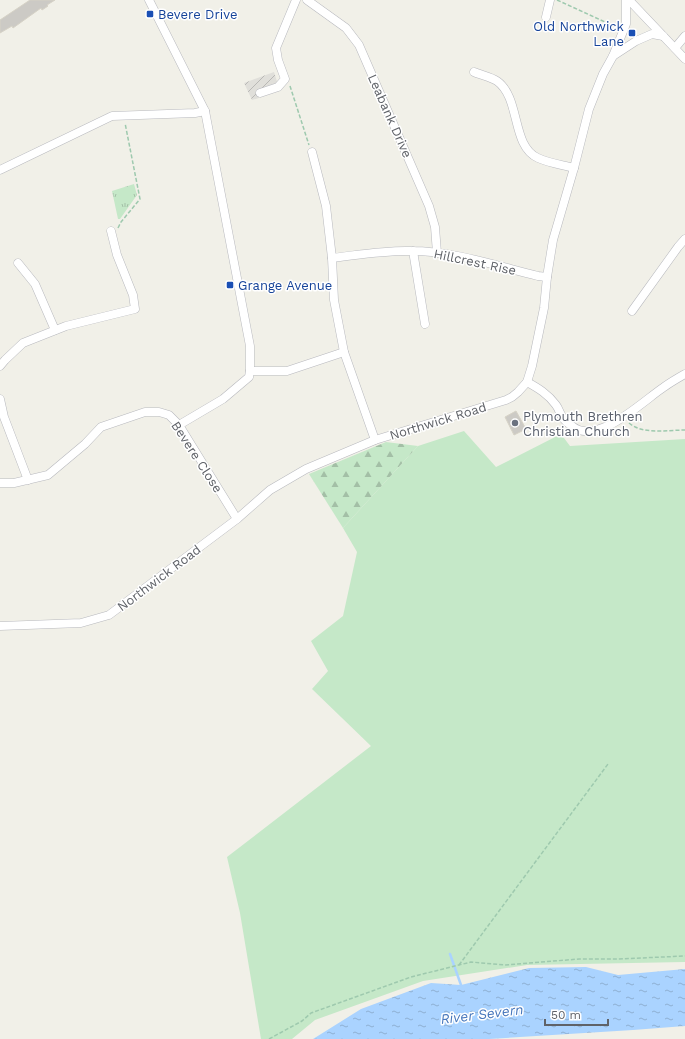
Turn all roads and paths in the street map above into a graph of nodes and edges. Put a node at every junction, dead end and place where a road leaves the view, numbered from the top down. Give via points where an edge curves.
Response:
1 (159, 0) edge
2 (296, 0) edge
3 (307, 0) edge
4 (550, 0) edge
5 (557, 0) edge
6 (628, 0) edge
7 (150, 2) edge
8 (546, 17) dead end
9 (623, 30) junction
10 (663, 36) junction
11 (685, 36) edge
12 (675, 48) junction
13 (613, 56) junction
14 (685, 59) edge
15 (474, 72) dead end
16 (285, 79) junction
17 (260, 94) dead end
18 (205, 111) junction
19 (125, 115) junction
20 (312, 152) joint
21 (574, 168) junction
22 (0, 170) edge
23 (111, 231) joint
24 (685, 239) edge
25 (413, 251) junction
26 (437, 253) junction
27 (332, 258) junction
28 (18, 263) dead end
29 (547, 277) junction
30 (632, 311) dead end
31 (425, 324) dead end
32 (55, 330) junction
33 (344, 352) junction
34 (2, 361) edge
35 (250, 371) junction
36 (684, 377) edge
37 (527, 382) junction
38 (0, 399) edge
39 (623, 417) junction
40 (179, 425) junction
41 (685, 430) edge
42 (376, 440) junction
43 (28, 480) junction
44 (0, 483) edge
45 (237, 519) junction
46 (0, 626) edge
47 (608, 764) dead end
48 (685, 956) edge
49 (459, 966) junction
50 (270, 1039) edge

1 - 7 street
2 - 16 street via 276,48
3 - 26 street, Leabank Drive via 346,28 359,45 429,206 435,227
4 - 8 street
5 - 9 path
6 - 9 street, Northwick Road
6 - 10 street
7 - 18 street
9 - 13 street, Northwick Road
10 - 12 street
10 - 13 street via 652,34
11 - 12 street
12 - 14 street
13 - 21 street, Northwick Road via 589,109
15 - 21 street via 497,81 505,90 527,149 537,158
16 - 17 street via 278,87
16 - 20 path via 289,84
18 - 19 street
18 - 35 street via 250,346
19 - 22 street via 105,118
19 - 23 path via 140,199 120,222 117,230
20 - 27 street via 326,206
21 - 29 street, Northwick Road via 553,240
23 - 32 street via 117,255 133,295 135,309
24 - 30 street
25 - 26 street, Hillcrest Rise
25 - 27 street, Hillcrest Rise
25 - 31 street
26 - 29 street, Hillcrest Rise
27 - 33 street via 334,300
28 - 32 street via 35,284
29 - 37 street, Northwick Road via 544,308
32 - 34 street via 23,343
33 - 35 street via 287,371
33 - 42 street
35 - 40 street via 248,377 223,399
36 - 39 street via 664,386
37 - 39 street via 547,395 563,418 574,428 585,431 597,430 610,426
37 - 42 street, Northwick Road via 506,400
38 - 43 street via 4,417
39 - 41 path via 635,428 643,430
40 - 43 street, Bevere Close via 169,416 159,412 145,412 101,427 48,475
40 - 45 street, Bevere Close
42 - 45 street, Northwick Road via 306,469 270,490
43 - 44 street, Bevere Close
45 - 46 street, Northwick Road via 109,615 81,623
47 - 49 path
48 - 49 path via 505,964 471,962
49 - 50 path via 411,977 311,1013

